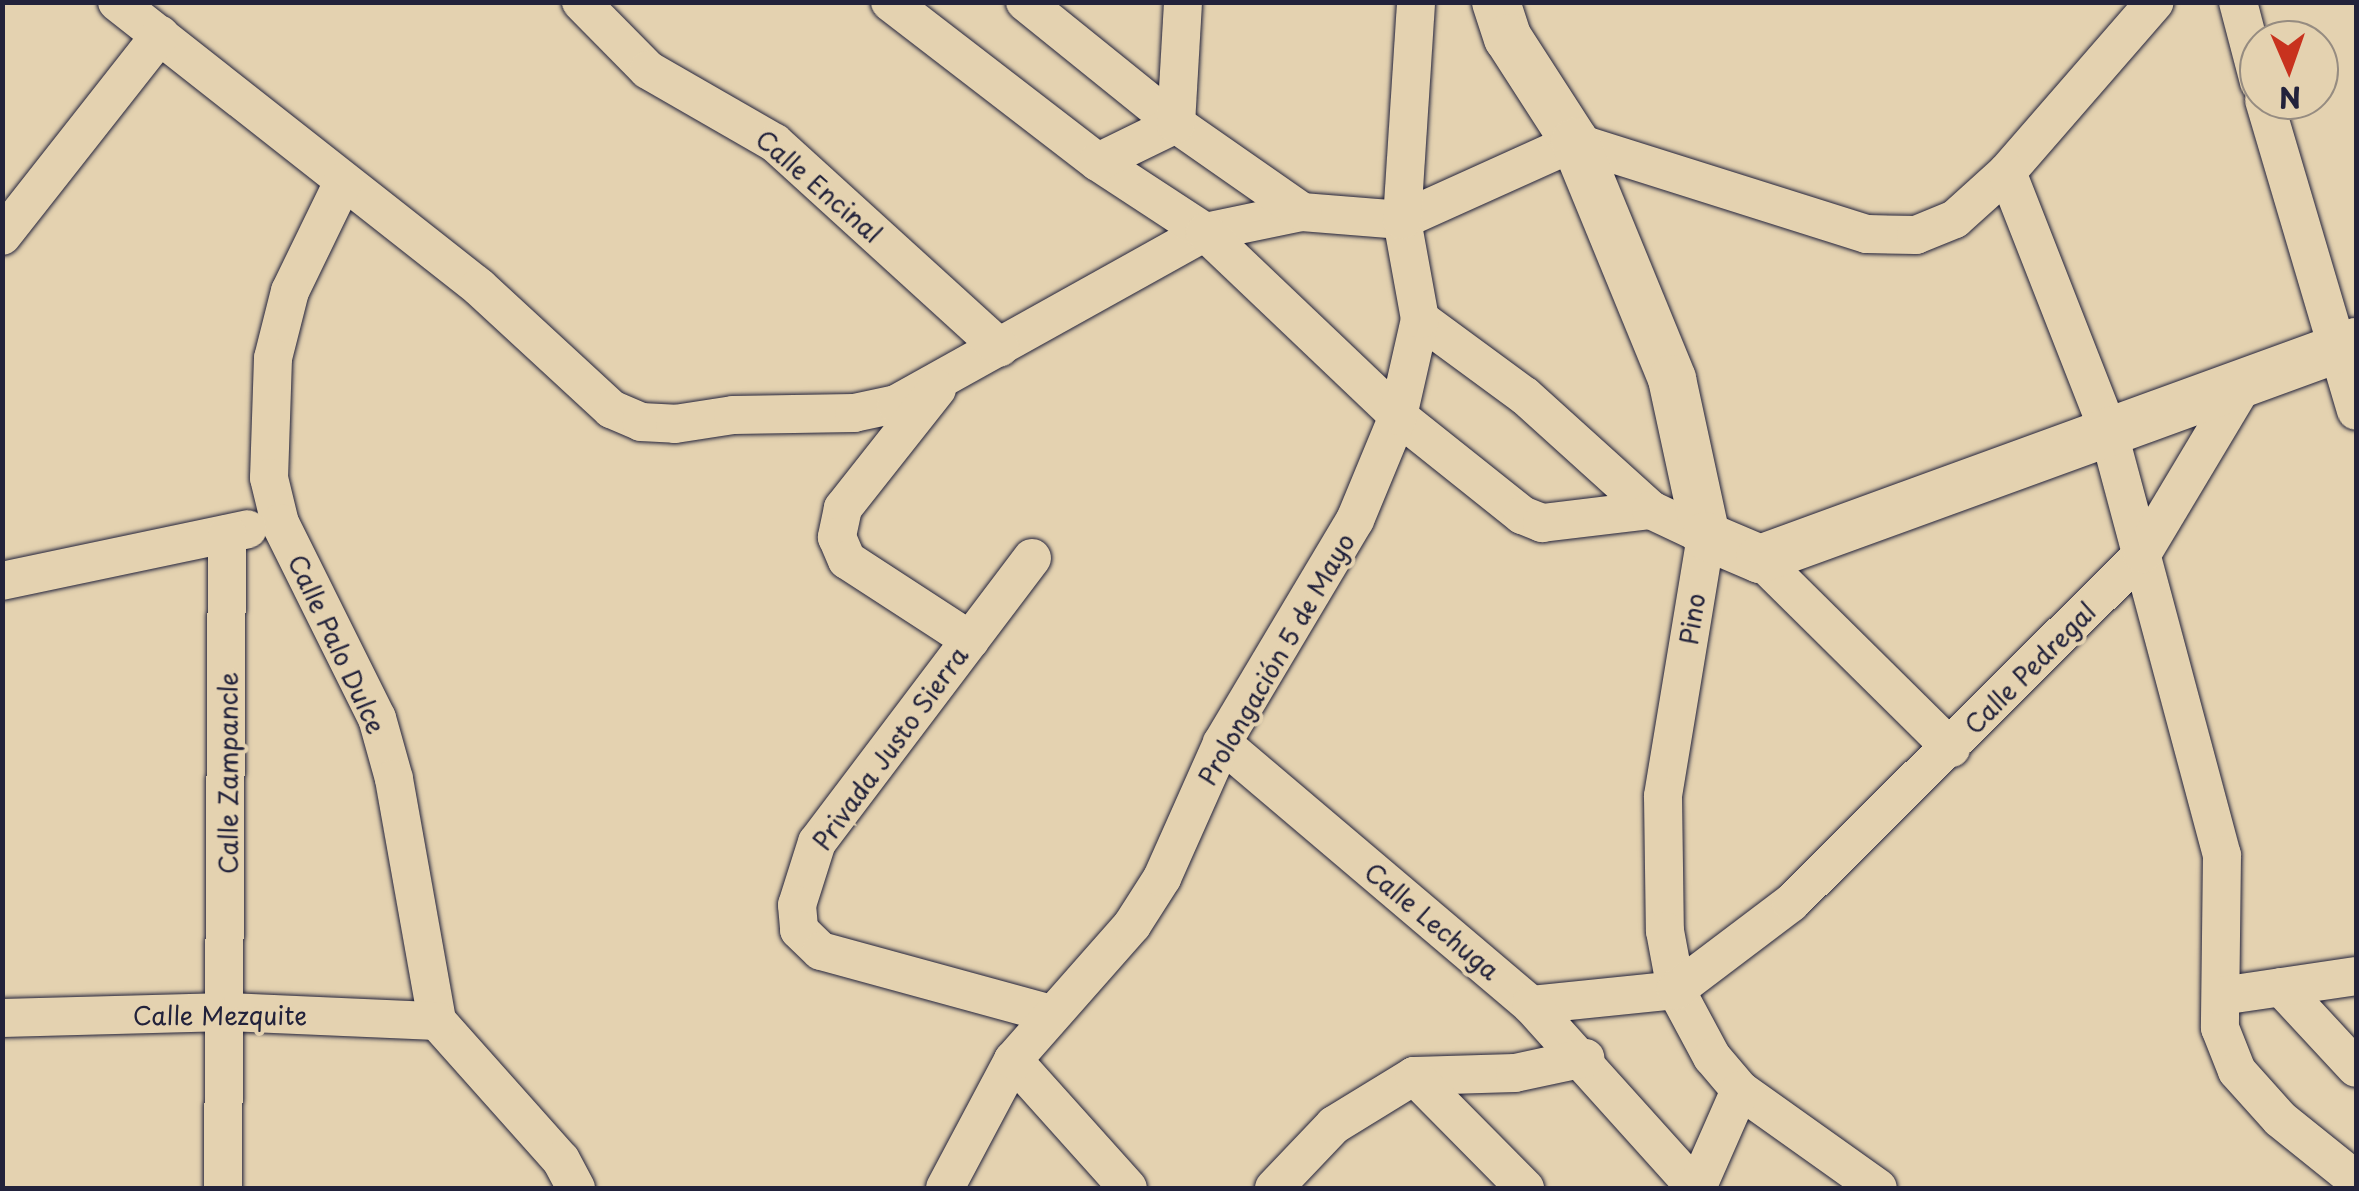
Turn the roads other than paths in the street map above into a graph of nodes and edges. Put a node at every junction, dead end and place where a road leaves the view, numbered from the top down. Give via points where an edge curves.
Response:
1 (117, 2) edge
2 (581, 2) edge
3 (890, 2) edge
4 (1025, 2) edge
5 (1183, 2) edge
6 (1416, 2) edge
7 (1496, 2) edge
8 (2155, 2) edge
9 (160, 35) junction
10 (2271, 120) edge
11 (1176, 124) junction
12 (1575, 142) junction
13 (1098, 162) junction
14 (2007, 172) junction
15 (342, 182) junction
16 (1302, 212) junction
17 (1402, 220) junction
18 (1205, 232) junction
19 (2, 236) edge
20 (1420, 319) junction
21 (2346, 346) edge
22 (1000, 348) junction
23 (951, 372) junction
24 (2246, 380) junction
25 (2356, 411) edge
26 (1398, 416) junction
27 (2108, 430) junction
28 (1651, 510) junction
29 (280, 523) junction
30 (227, 534) junction
31 (1706, 536) junction
32 (2142, 554) junction
33 (1032, 558) dead end
34 (1760, 560) junction
35 (2, 581) edge
36 (970, 640) junction
37 (1222, 742) junction
38 (1950, 748) junction
39 (2356, 976) edge
40 (2280, 987) junction
41 (1676, 990) junction
42 (2221, 996) junction
43 (1531, 1005) junction
44 (228, 1012) junction
45 (1048, 1013) junction
46 (2, 1018) edge
47 (437, 1021) junction
48 (1585, 1058) junction
49 (1012, 1060) junction
50 (2356, 1068) edge
51 (1414, 1076) junction
52 (1740, 1090) junction
53 (2356, 1180) edge
54 (222, 1188) edge
55 (576, 1188) edge
56 (945, 1188) edge
57 (1128, 1188) edge
58 (1274, 1188) edge
59 (1525, 1188) edge
60 (1696, 1188) edge
61 (1878, 1188) edge

1 - 9 street
2 - 22 street, Calle Encinal via 648,70 775,143
3 - 13 street
4 - 11 street
5 - 11 street
6 - 17 street, Prolongación 5 de Mayo
7 - 12 street, Pino via 1508,38
8 - 14 street
9 - 15 street
9 - 19 street
10 - 21 street
11 - 13 street
11 - 16 street
12 - 14 street via 1867,234 1916,235 1955,219
12 - 17 street
12 - 31 street, Pino via 1672,379
13 - 18 street
14 - 27 street
15 - 23 street via 479,287 611,409 641,422 854,413 896,404
15 - 29 street, Calle Palo Dulce via 290,291 273,358 266,433
16 - 17 street
16 - 18 street
17 - 20 street, Prolongación 5 de Mayo
18 - 22 street
18 - 26 street
20 - 26 street, Prolongación 5 de Mayo
20 - 28 street via 1524,396
21 - 24 street
21 - 25 street
22 - 23 street
23 - 36 street via 843,508 838,537 847,560
24 - 27 street
24 - 32 street, Calle Pedregal
26 - 28 street via 1522,515 1542,523
26 - 37 street, Prolongación 5 de Mayo via 1322,583
27 - 32 street
27 - 34 street
28 - 31 street
29 - 30 street
29 - 47 street, Calle Palo Dulce via 376,718 394,778
30 - 35 street
30 - 44 street, Calle Zampancle
31 - 34 street
31 - 41 street, Pino via 1663,796 1665,931
32 - 38 street, Calle Pedregal
32 - 42 street via 2222,855
33 - 36 street, Privada Justo Sierra
34 - 38 street
36 - 45 street, Privada Justo Sierra via 817,842 803,872 800,930 820,951 849,961
37 - 43 street, Calle Lechuga
37 - 45 street, Prolongación 5 de Mayo via 1162,878 1132,926
38 - 41 street, Calle Pedregal via 1778,914
39 - 40 street
40 - 42 street
40 - 50 street
41 - 43 street
41 - 52 street, Pino via 1712,1057
42 - 53 street via 2220,1028 2237,1072 2280,1119
43 - 48 street, Calle Lechuga
44 - 46 street, Calle Mezquite
44 - 47 street, Calle Mezquite
44 - 54 street, Calle Zampancle
45 - 49 street, Prolongación 5 de Mayo
47 - 55 street via 561,1160
48 - 51 street via 1515,1073
48 - 60 street, Calle Lechuga
49 - 56 street, Prolongación 5 de Mayo
49 - 57 street
51 - 58 street via 1334,1125
51 - 59 street
52 - 60 street
52 - 61 street, Pino

